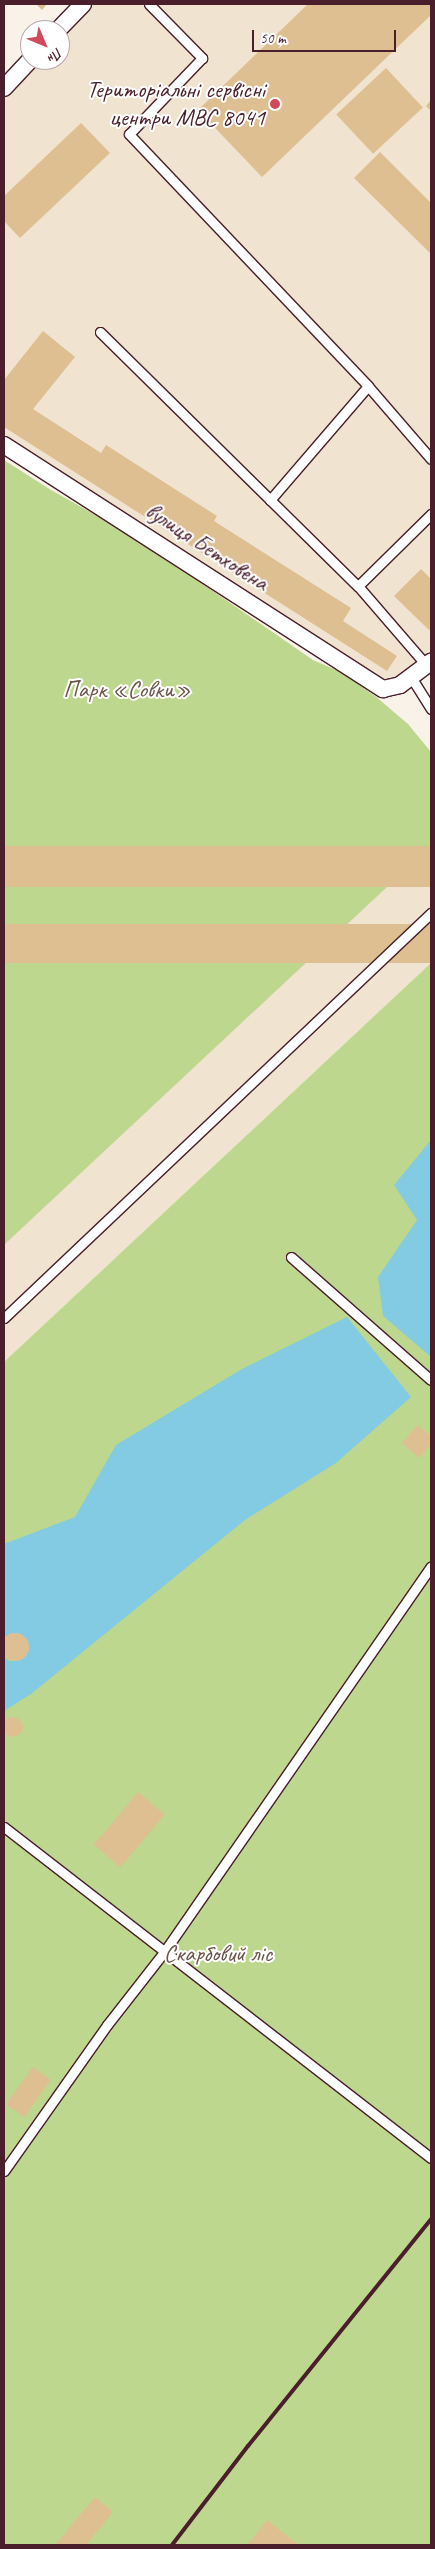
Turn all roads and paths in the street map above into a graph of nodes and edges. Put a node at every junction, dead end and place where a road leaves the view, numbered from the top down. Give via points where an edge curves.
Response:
1 (83, 4) edge
2 (149, 4) edge
3 (68, 20) edge
4 (21, 70) edge
5 (4, 88) edge
6 (100, 332) dead end
7 (368, 386) junction
8 (4, 445) edge
9 (431, 459) edge
10 (270, 500) junction
11 (431, 514) edge
12 (358, 586) junction
13 (429, 664) edge
14 (411, 677) junction
15 (431, 707) edge
16 (431, 913) edge
17 (291, 1257) dead end
18 (4, 1318) edge
19 (431, 1380) edge
20 (431, 1567) edge
21 (4, 1827) edge
22 (164, 1952) junction
23 (431, 2158) edge
24 (4, 2171) edge

1 - 3 street
2 - 7 lane via 202,58 129,134
4 - 5 street
6 - 10 lane
7 - 9 lane
7 - 10 lane
8 - 14 street, вулиця Бетховена via 383,689 400,685
10 - 12 lane
11 - 12 lane
12 - 13 lane
13 - 14 street
14 - 15 lane
16 - 18 lane
17 - 19 lane
20 - 22 lane
21 - 22 lane
22 - 23 lane
22 - 24 lane via 106,2025

